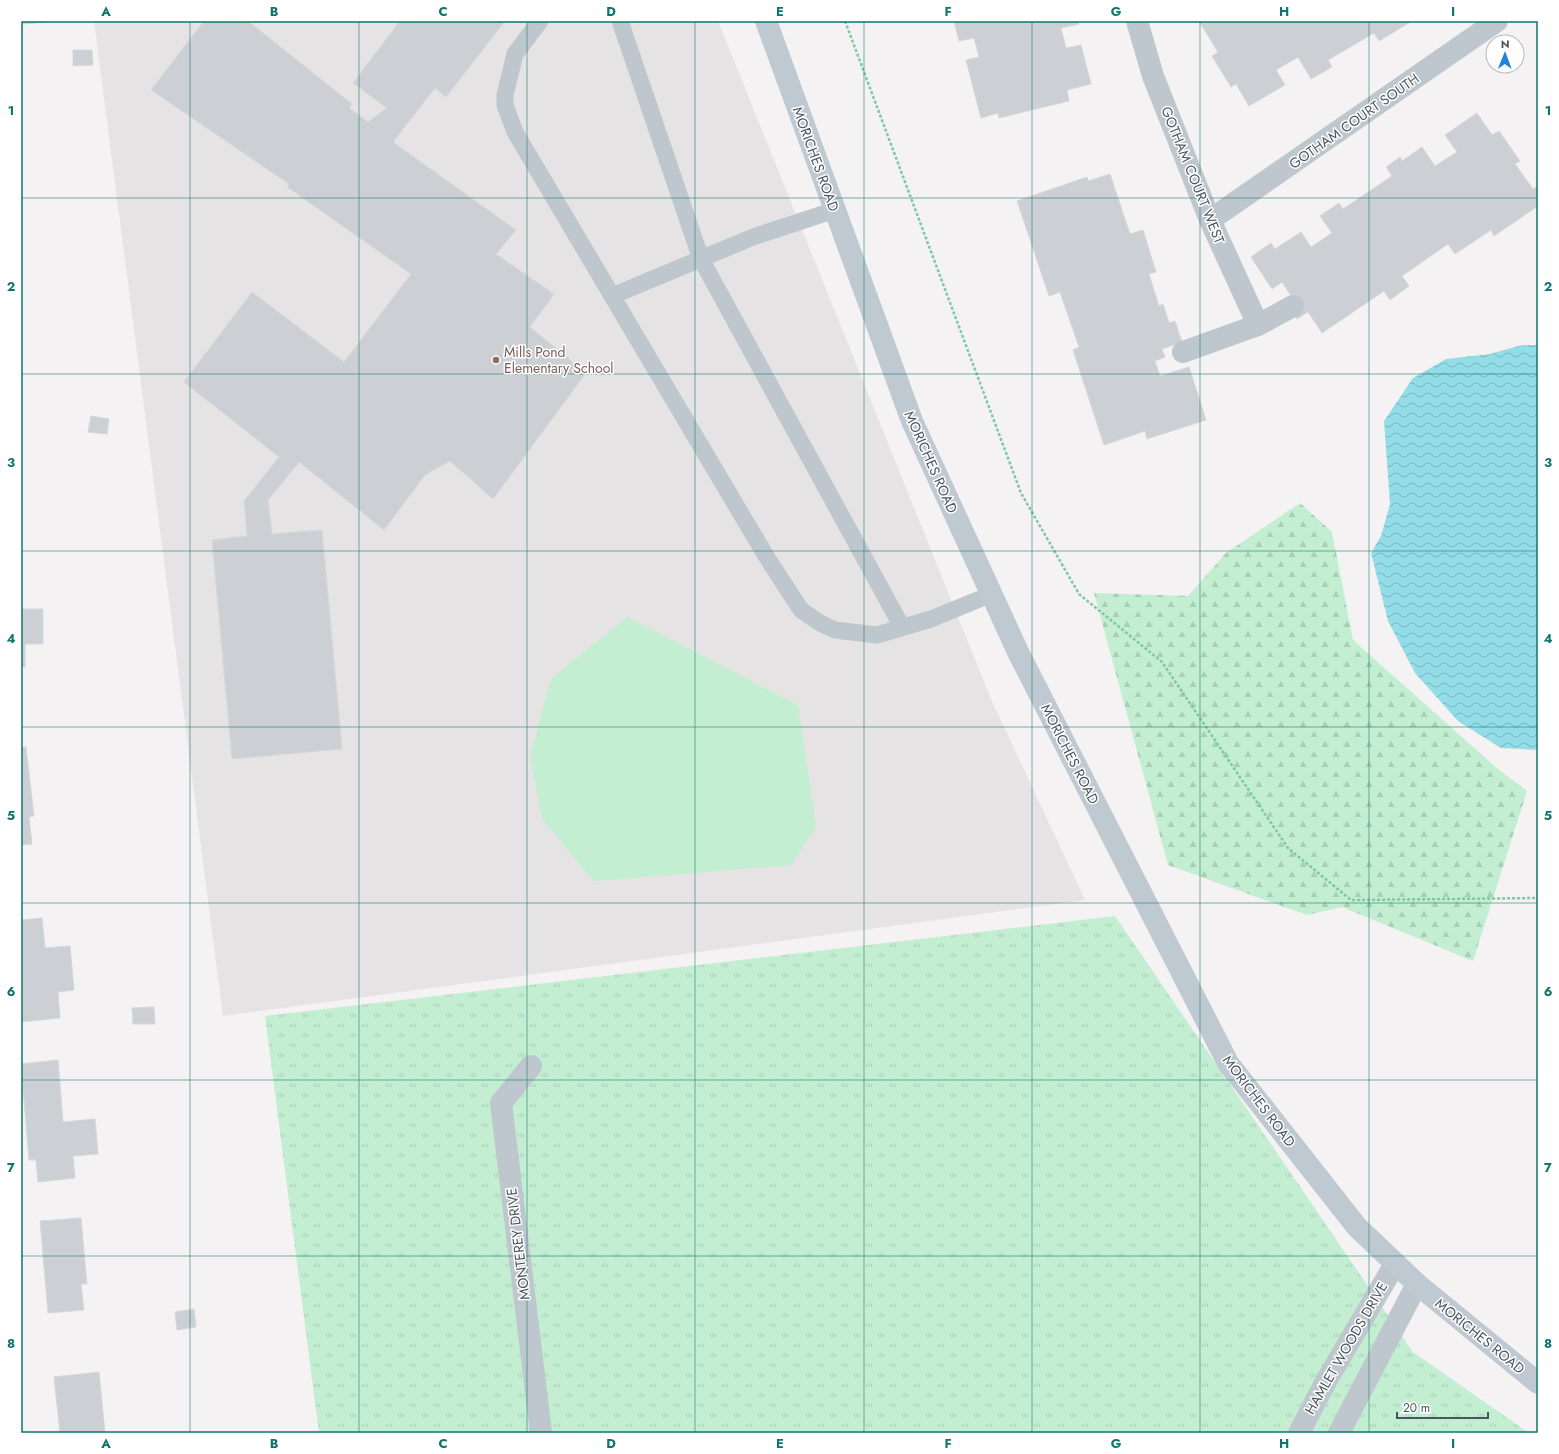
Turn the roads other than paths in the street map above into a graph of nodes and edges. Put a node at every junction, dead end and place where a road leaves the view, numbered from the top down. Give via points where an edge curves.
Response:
1 (540, 21) edge
2 (620, 21) edge
3 (766, 21) edge
4 (1137, 21) edge
5 (1497, 21) edge
6 (835, 210) junction
7 (1210, 220) junction
8 (701, 259) junction
9 (612, 296) junction
10 (1293, 306) dead end
11 (1258, 325) junction
12 (1183, 352) dead end
13 (992, 594) junction
14 (902, 627) junction
15 (531, 1066) dead end
16 (1395, 1264) junction
17 (1416, 1284) junction
18 (1538, 1383) edge
19 (541, 1433) edge
20 (1299, 1433) edge
21 (1339, 1433) edge

1 - 9 lane via 515,54 505,105 515,132
2 - 8 lane
3 - 6 main road, MORICHES ROAD
4 - 7 street, GOTHAM COURT WEST via 1153,76
5 - 7 street, GOTHAM COURT SOUTH
6 - 8 lane via 753,237
6 - 13 main road, MORICHES ROAD via 912,421
7 - 11 street, GOTHAM COURT WEST
8 - 9 lane
8 - 14 lane
9 - 14 lane via 766,556 801,610 835,630 877,635
10 - 11 street
11 - 12 street
13 - 14 lane via 930,619
13 - 16 main road, MORICHES ROAD via 1018,652 1228,1063 1357,1227
15 - 19 street, MONTEREY DRIVE via 501,1103
16 - 17 main road, MORICHES ROAD
16 - 20 street, HAMLET WOODS DRIVE via 1325,1383
17 - 18 main road, MORICHES ROAD
17 - 21 street

